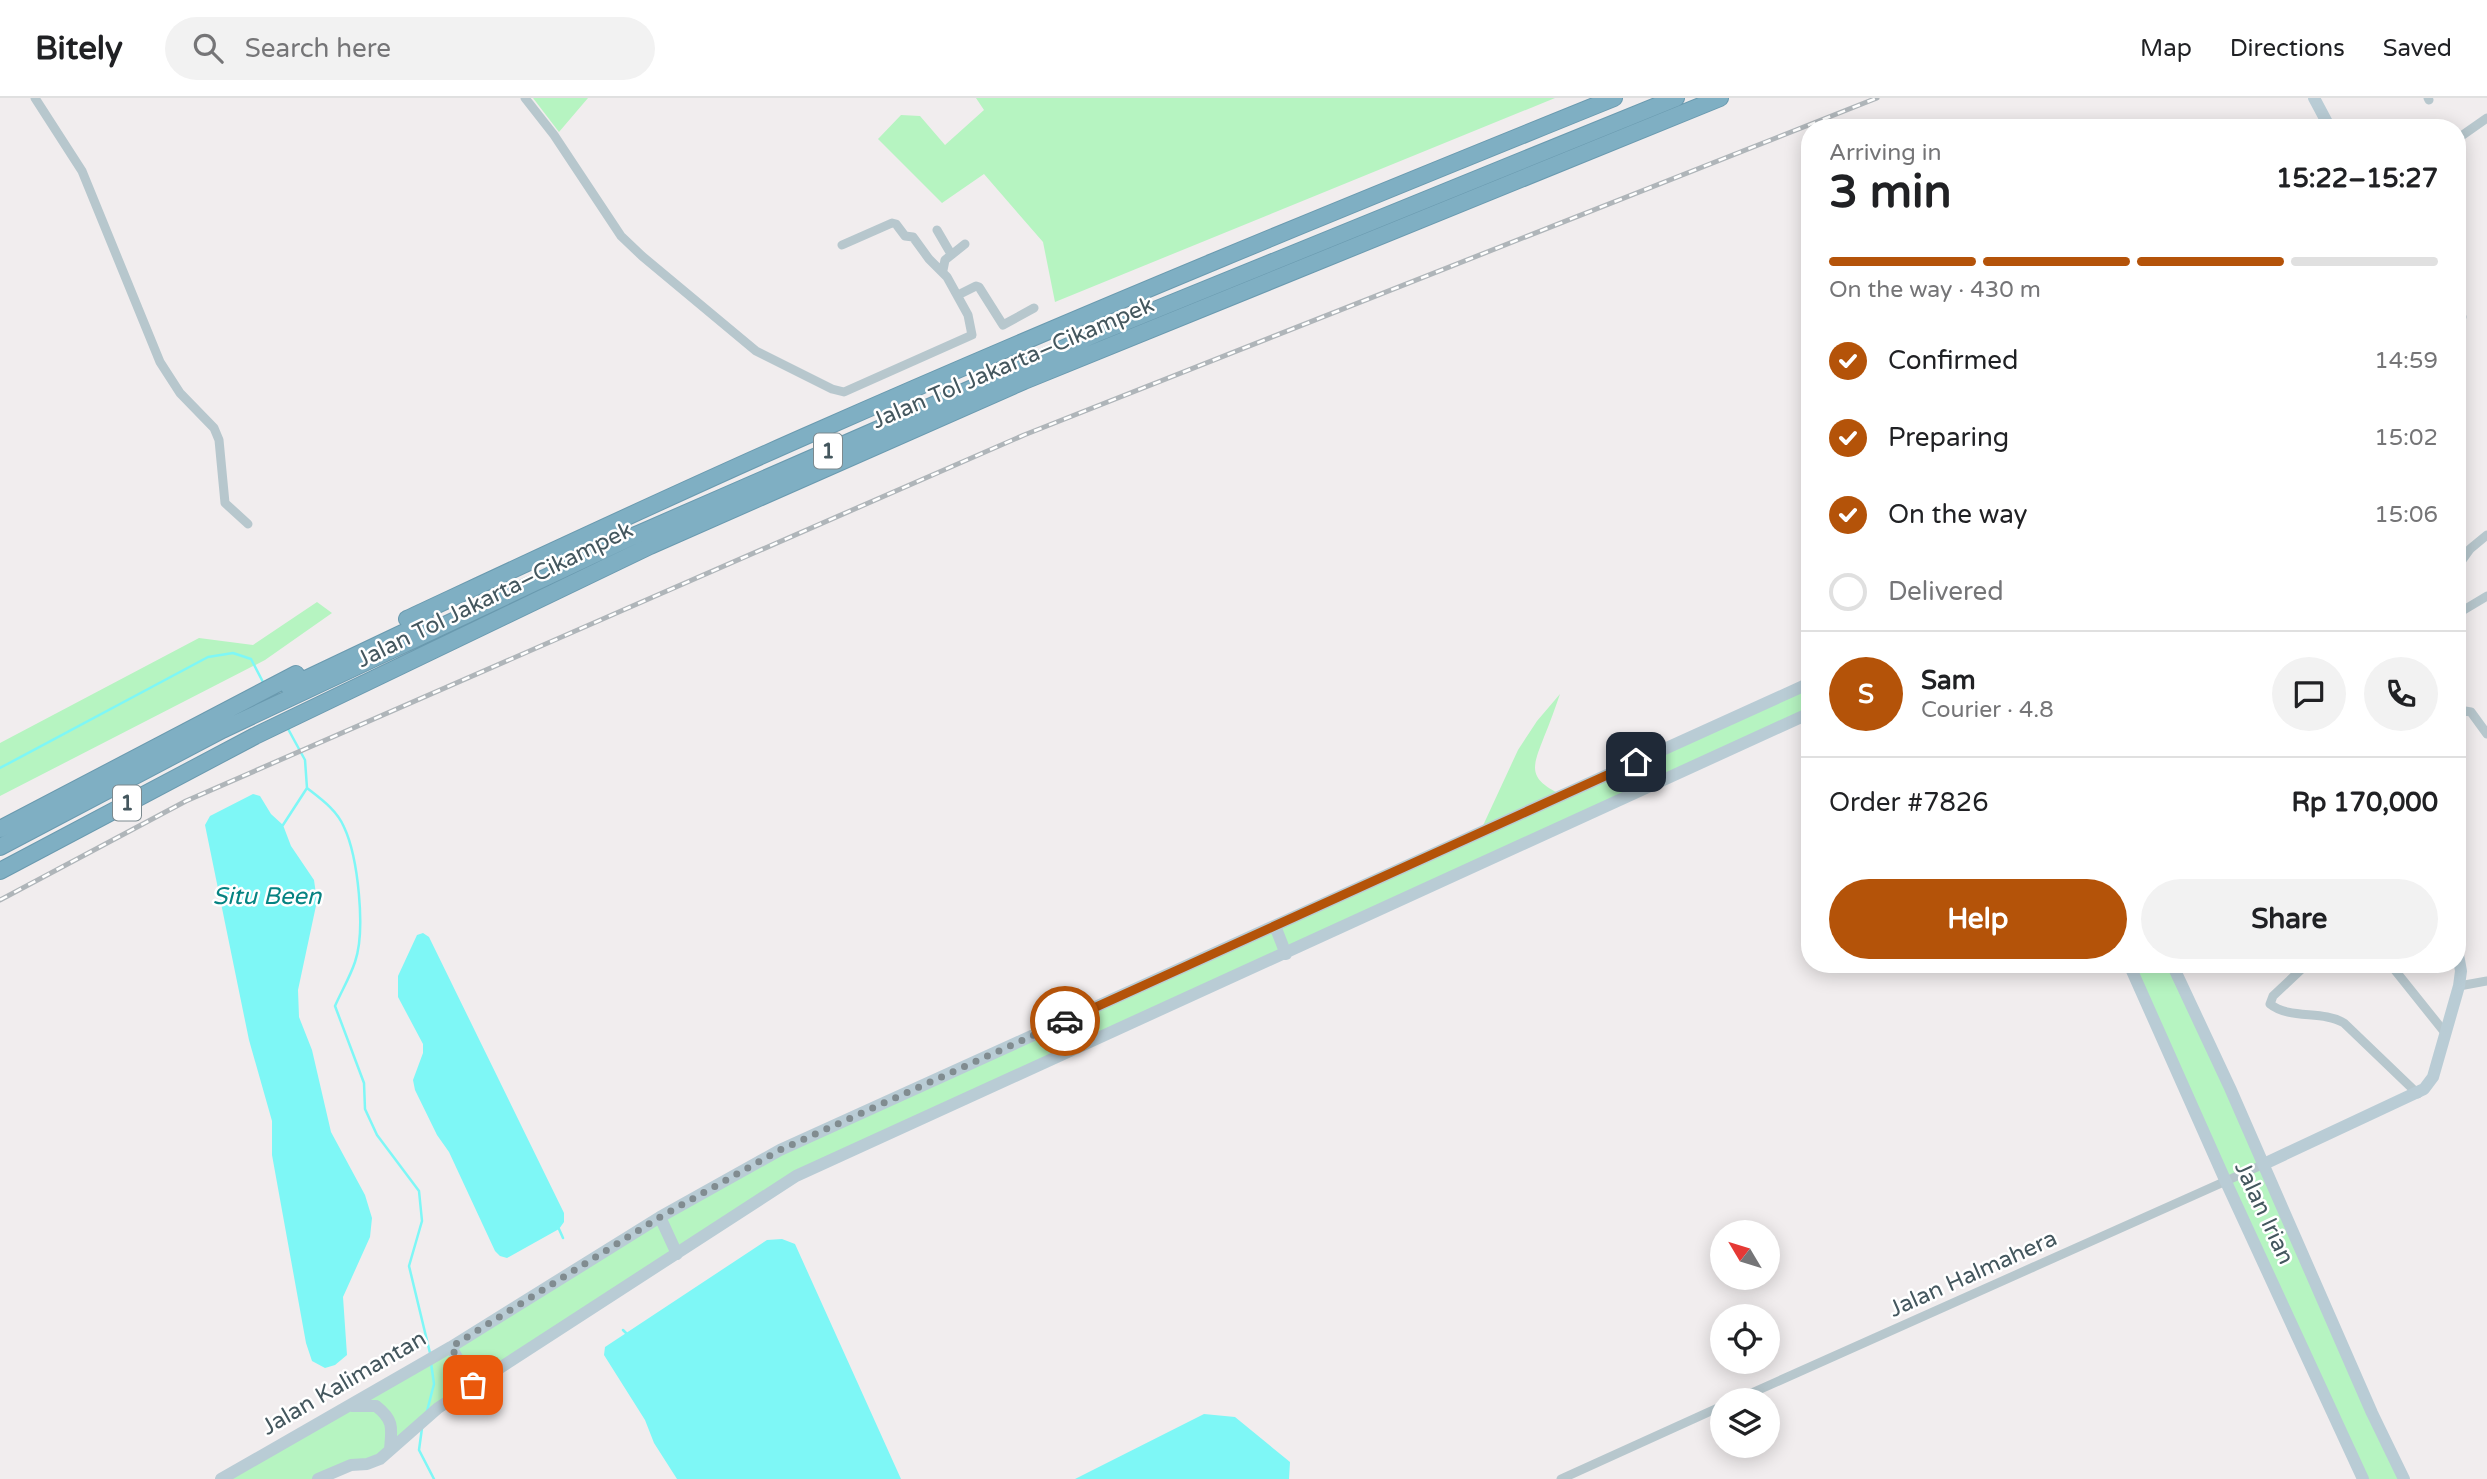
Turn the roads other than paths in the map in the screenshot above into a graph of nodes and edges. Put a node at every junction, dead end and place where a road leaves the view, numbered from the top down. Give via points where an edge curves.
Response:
1 (35, 98) edge
2 (525, 98) edge
3 (1615, 98) edge
4 (1650, 98) edge
5 (1676, 98) edge
6 (1720, 98) edge
7 (2314, 98) edge
8 (2487, 118) edge
9 (2325, 119) edge
10 (2466, 133) edge
11 (937, 230) dead end
12 (965, 244) dead end
13 (842, 245) dead end
14 (951, 254) junction
15 (943, 270) junction
16 (958, 295) junction
17 (1034, 308) dead end
18 (248, 524) dead end
19 (2487, 535) edge
20 (2466, 555) edge
21 (2487, 596) edge
22 (2466, 609) edge
23 (1801, 687) edge
24 (2466, 711) edge
25 (1801, 717) edge
26 (2487, 734) edge
27 (0, 829) edge
28 (0, 836) edge
29 (0, 847) edge
30 (0, 871) edge
31 (1275, 926) junction
32 (1286, 954) junction
33 (2133, 973) edge
34 (2176, 973) edge
35 (2297, 973) edge
36 (2397, 973) edge
37 (2461, 973) edge
38 (2487, 981) edge
39 (2459, 986) junction
40 (2446, 1034) junction
41 (2418, 1094) junction
42 (2264, 1164) junction
43 (2226, 1182) junction
44 (660, 1217) junction
45 (677, 1254) junction
46 (451, 1347) junction
47 (473, 1385) junction
48 (1763, 1388) edge
49 (351, 1406) junction
50 (1710, 1411) edge
51 (390, 1449) junction
52 (221, 1479) edge
53 (318, 1479) edge
54 (1561, 1479) edge
55 (2363, 1479) edge
56 (2404, 1479) edge

1 - 18 street via 82,171 160,362 180,393 214,428 225,503
2 - 16 street via 627,242 756,351 832,389 850,390 972,335
3 - 27 highway, Jalan Tol Jakarta–Cikampek / 1 via 864,410 386,629
4 - 28 highway, 1 via 847,431 340,661
5 - 29 highway, 1 via 1103,331 638,534 222,730
6 - 30 highway, Jalan Tol Jakarta–Cikampek / 1 via 1012,386 650,546 255,736
7 - 9 street
8 - 10 street
11 - 14 street
12 - 14 street
13 - 15 street via 894,223
14 - 15 street
15 - 16 street
16 - 17 street via 979,287 1003,325
19 - 20 street
21 - 22 street
23 - 31 street, Jalan Kalimantan
24 - 26 street
25 - 32 street
31 - 32 street
31 - 44 street, Jalan Kalimantan via 780,1150
32 - 45 street via 796,1176
33 - 43 street, Jalan Irian
34 - 42 street, Jalan Irian
35 - 41 street via 2270,1004 2282,1011 2338,1019
36 - 40 street
37 - 39 street
38 - 39 street
39 - 40 street
40 - 41 street via 2433,1077
41 - 42 street
42 - 43 street, Jalan Halmahera
42 - 56 street, Jalan Irian
43 - 48 street, Jalan Halmahera
43 - 55 street, Jalan Irian
44 - 45 street
44 - 46 street, Jalan Kalimantan
45 - 47 street
46 - 47 street
46 - 49 street, Jalan Kalimantan
47 - 51 street
49 - 51 street via 376,1406 385,1413 392,1425
49 - 52 street, Jalan Kalimantan
50 - 54 street
51 - 53 street via 374,1462 351,1465

